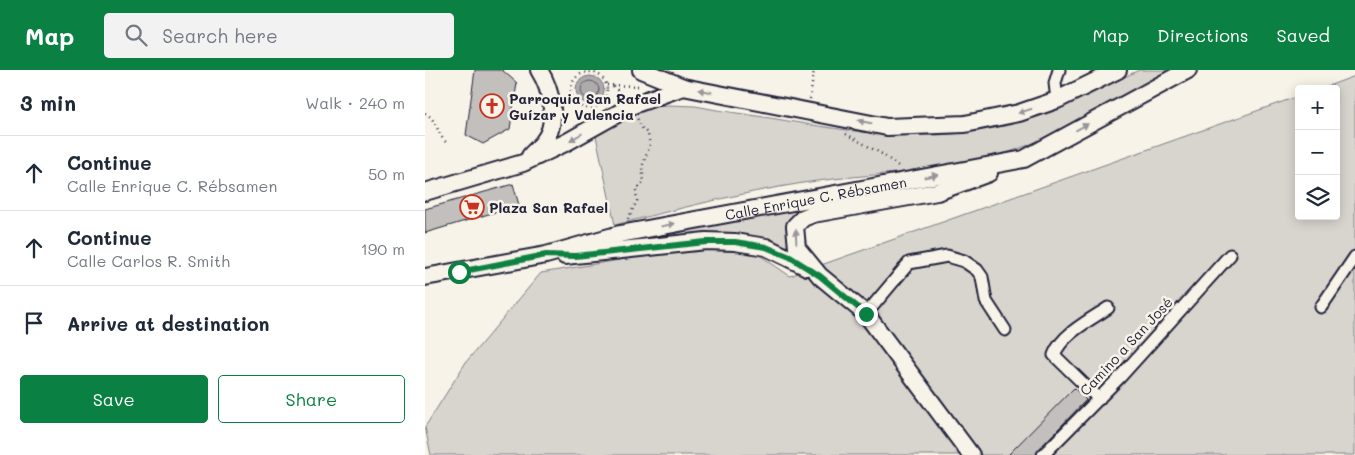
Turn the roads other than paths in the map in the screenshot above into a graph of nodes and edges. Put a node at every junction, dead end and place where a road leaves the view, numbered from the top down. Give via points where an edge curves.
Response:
1 (539, 70) edge
2 (641, 70) edge
3 (1059, 70) edge
4 (1118, 70) edge
5 (1188, 70) edge
6 (683, 87) junction
7 (1057, 100) junction
8 (1024, 159) junction
9 (523, 163) junction
10 (425, 192) edge
11 (546, 255) junction
12 (1230, 255) dead end
13 (1355, 257) edge
14 (820, 276) junction
15 (425, 277) edge
16 (1108, 308) dead end
17 (1321, 308) dead end
18 (866, 314) junction
19 (1005, 330) dead end
20 (1099, 399) junction
21 (971, 455) edge
22 (1043, 455) edge

1 - 9 main road via 549,94 552,116 545,140
2 - 6 main road
3 - 7 street via 1055,83
4 - 7 main road
8 -> 5 main road, Calle Enrique C. Rébsamen
7 -> 6 main road via 1019,113 965,124 887,127
6 -> 9 main road via 633,105
11 -> 8 main road, Calle Enrique C. Rébsamen via 620,234
14 -> 8 main road via 797,248 795,226 803,218 848,206 937,192
9 - 10 main road
11 - 14 main road via 575,256 706,242 735,242 766,247 790,257
11 - 15 main road, Calle Enrique C. Rébsamen
12 - 20 street, Camino a San José
13 - 17 street
14 - 18 main road
16 - 20 street via 1074,332 1057,347 1054,355
18 - 19 street via 909,263 947,256 965,261 977,270 982,277 986,301
18 - 21 main road
20 - 22 street, Camino a San José

